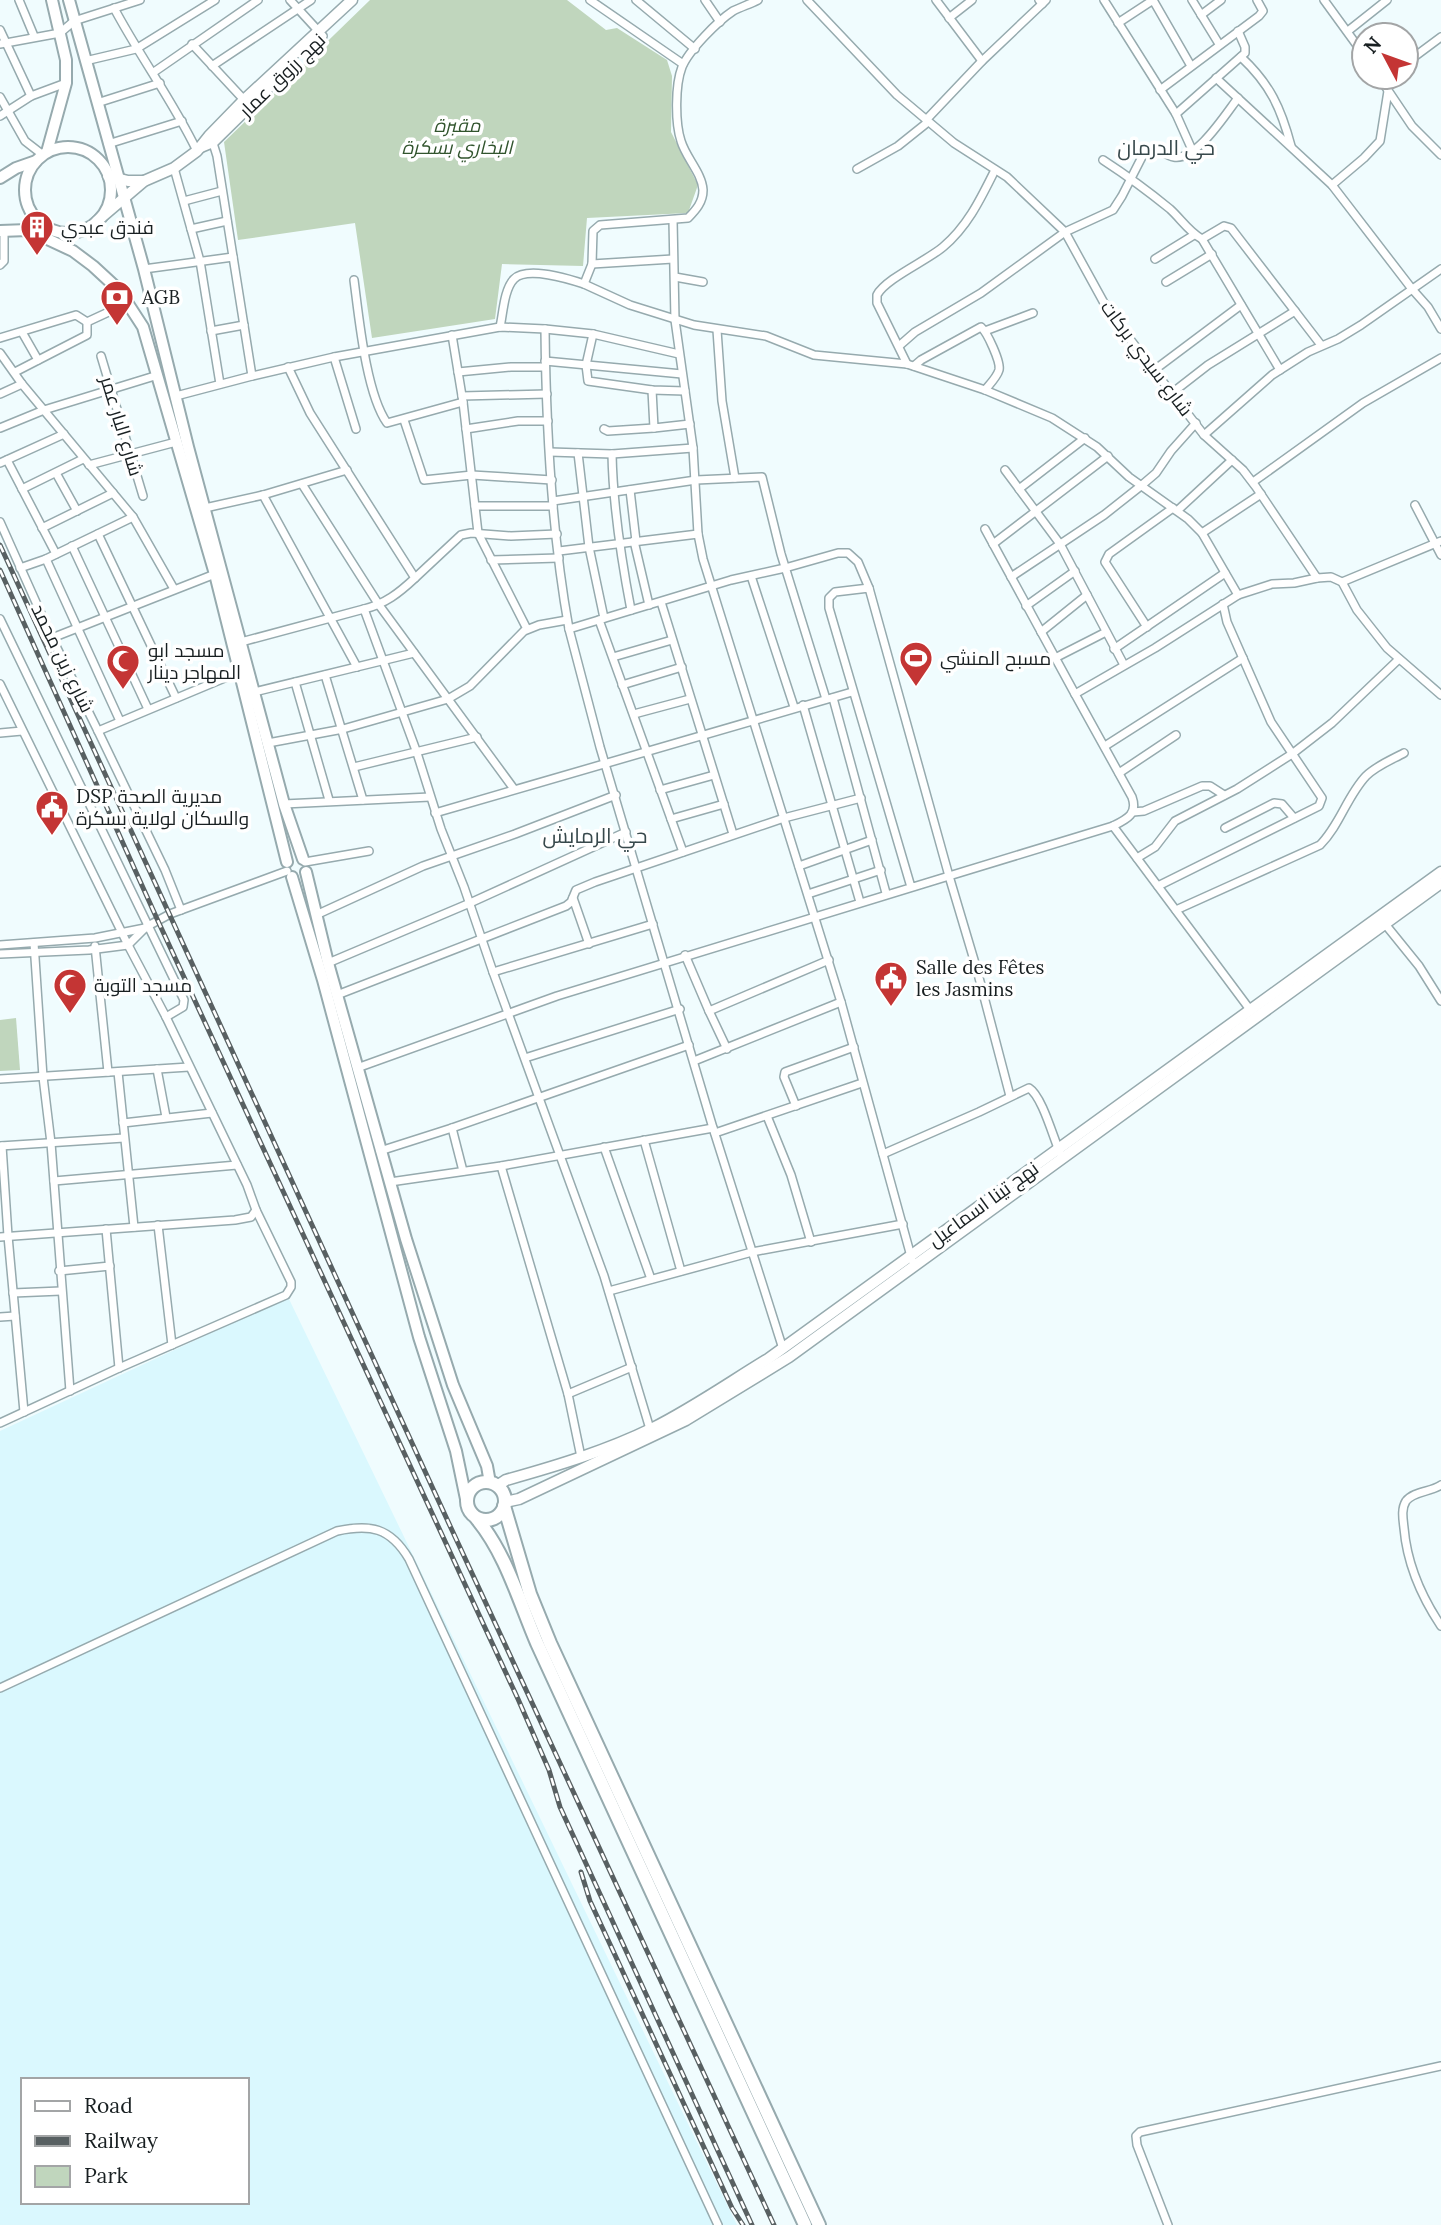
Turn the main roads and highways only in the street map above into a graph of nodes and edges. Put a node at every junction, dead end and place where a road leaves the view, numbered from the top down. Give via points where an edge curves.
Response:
1 (52, 0) edge
2 (69, 0) edge
3 (352, 0) edge
4 (361, 0) edge
5 (321, 34) junction
6 (42, 156) junction
7 (16, 168) junction
8 (0, 172) edge
9 (111, 177) junction
10 (0, 178) edge
11 (144, 181) junction
12 (124, 196) junction
13 (97, 221) junction
14 (1, 228) edge
15 (51, 229) junction
16 (28, 230) junction
17 (73, 251) junction
18 (305, 864) junction
19 (288, 870) junction
20 (1441, 872) edge
21 (1441, 883) edge
22 (1061, 1154) junction
23 (493, 1484) junction
24 (466, 1499) junction
25 (505, 1504) junction
26 (477, 1519) junction
27 (804, 2225) edge
28 (819, 2225) edge

1 - 6 main road via 66,83
2 - 9 main road via 108,144
3 - 5 main road, نهج رزوق عمار
4 - 5 main road, نهج رزوق عمار
5 - 11 main road, نهج رزوق عمار via 199,149 174,168
6 - 7 main road
6 - 9 main road via 58,148 81,149 92,154
6 - 15 main road via 29,172 26,197 37,220
7 - 8 main road
7 - 10 main road
9 - 11 main road
9 - 12 main road
9 - 13 main road via 107,206
11 - 12 main road, نهج رزوق عمار
12 - 13 main road, نهج رزوق عمار
12 - 18 main road via 284,804
13 - 15 main road via 77,232
14 - 16 main road
15 - 16 main road
15 - 17 main road
16 - 17 main road
17 - 19 main road via 119,290 143,327 215,574
18 - 19 main road via 296,857
18 - 19 main road via 302,877
18 - 23 main road via 337,996 428,1313
19 - 24 main road via 323,980
20 - 22 main road, نهج تينا اسماعيل
21 - 22 main road, نهج تينا اسماعيل
22 - 23 main road, نهج تينا اسماعيل via 714,1394 650,1429 581,1457
22 - 25 main road, نهج تينا اسماعيل via 819,1336 700,1412
23 - 24 highway via 477,1484
23 - 25 highway via 504,1495
24 - 26 highway
25 - 26 highway via 494,1519
25 - 28 highway via 530,1594 550,1643
26 - 27 highway via 501,1557

